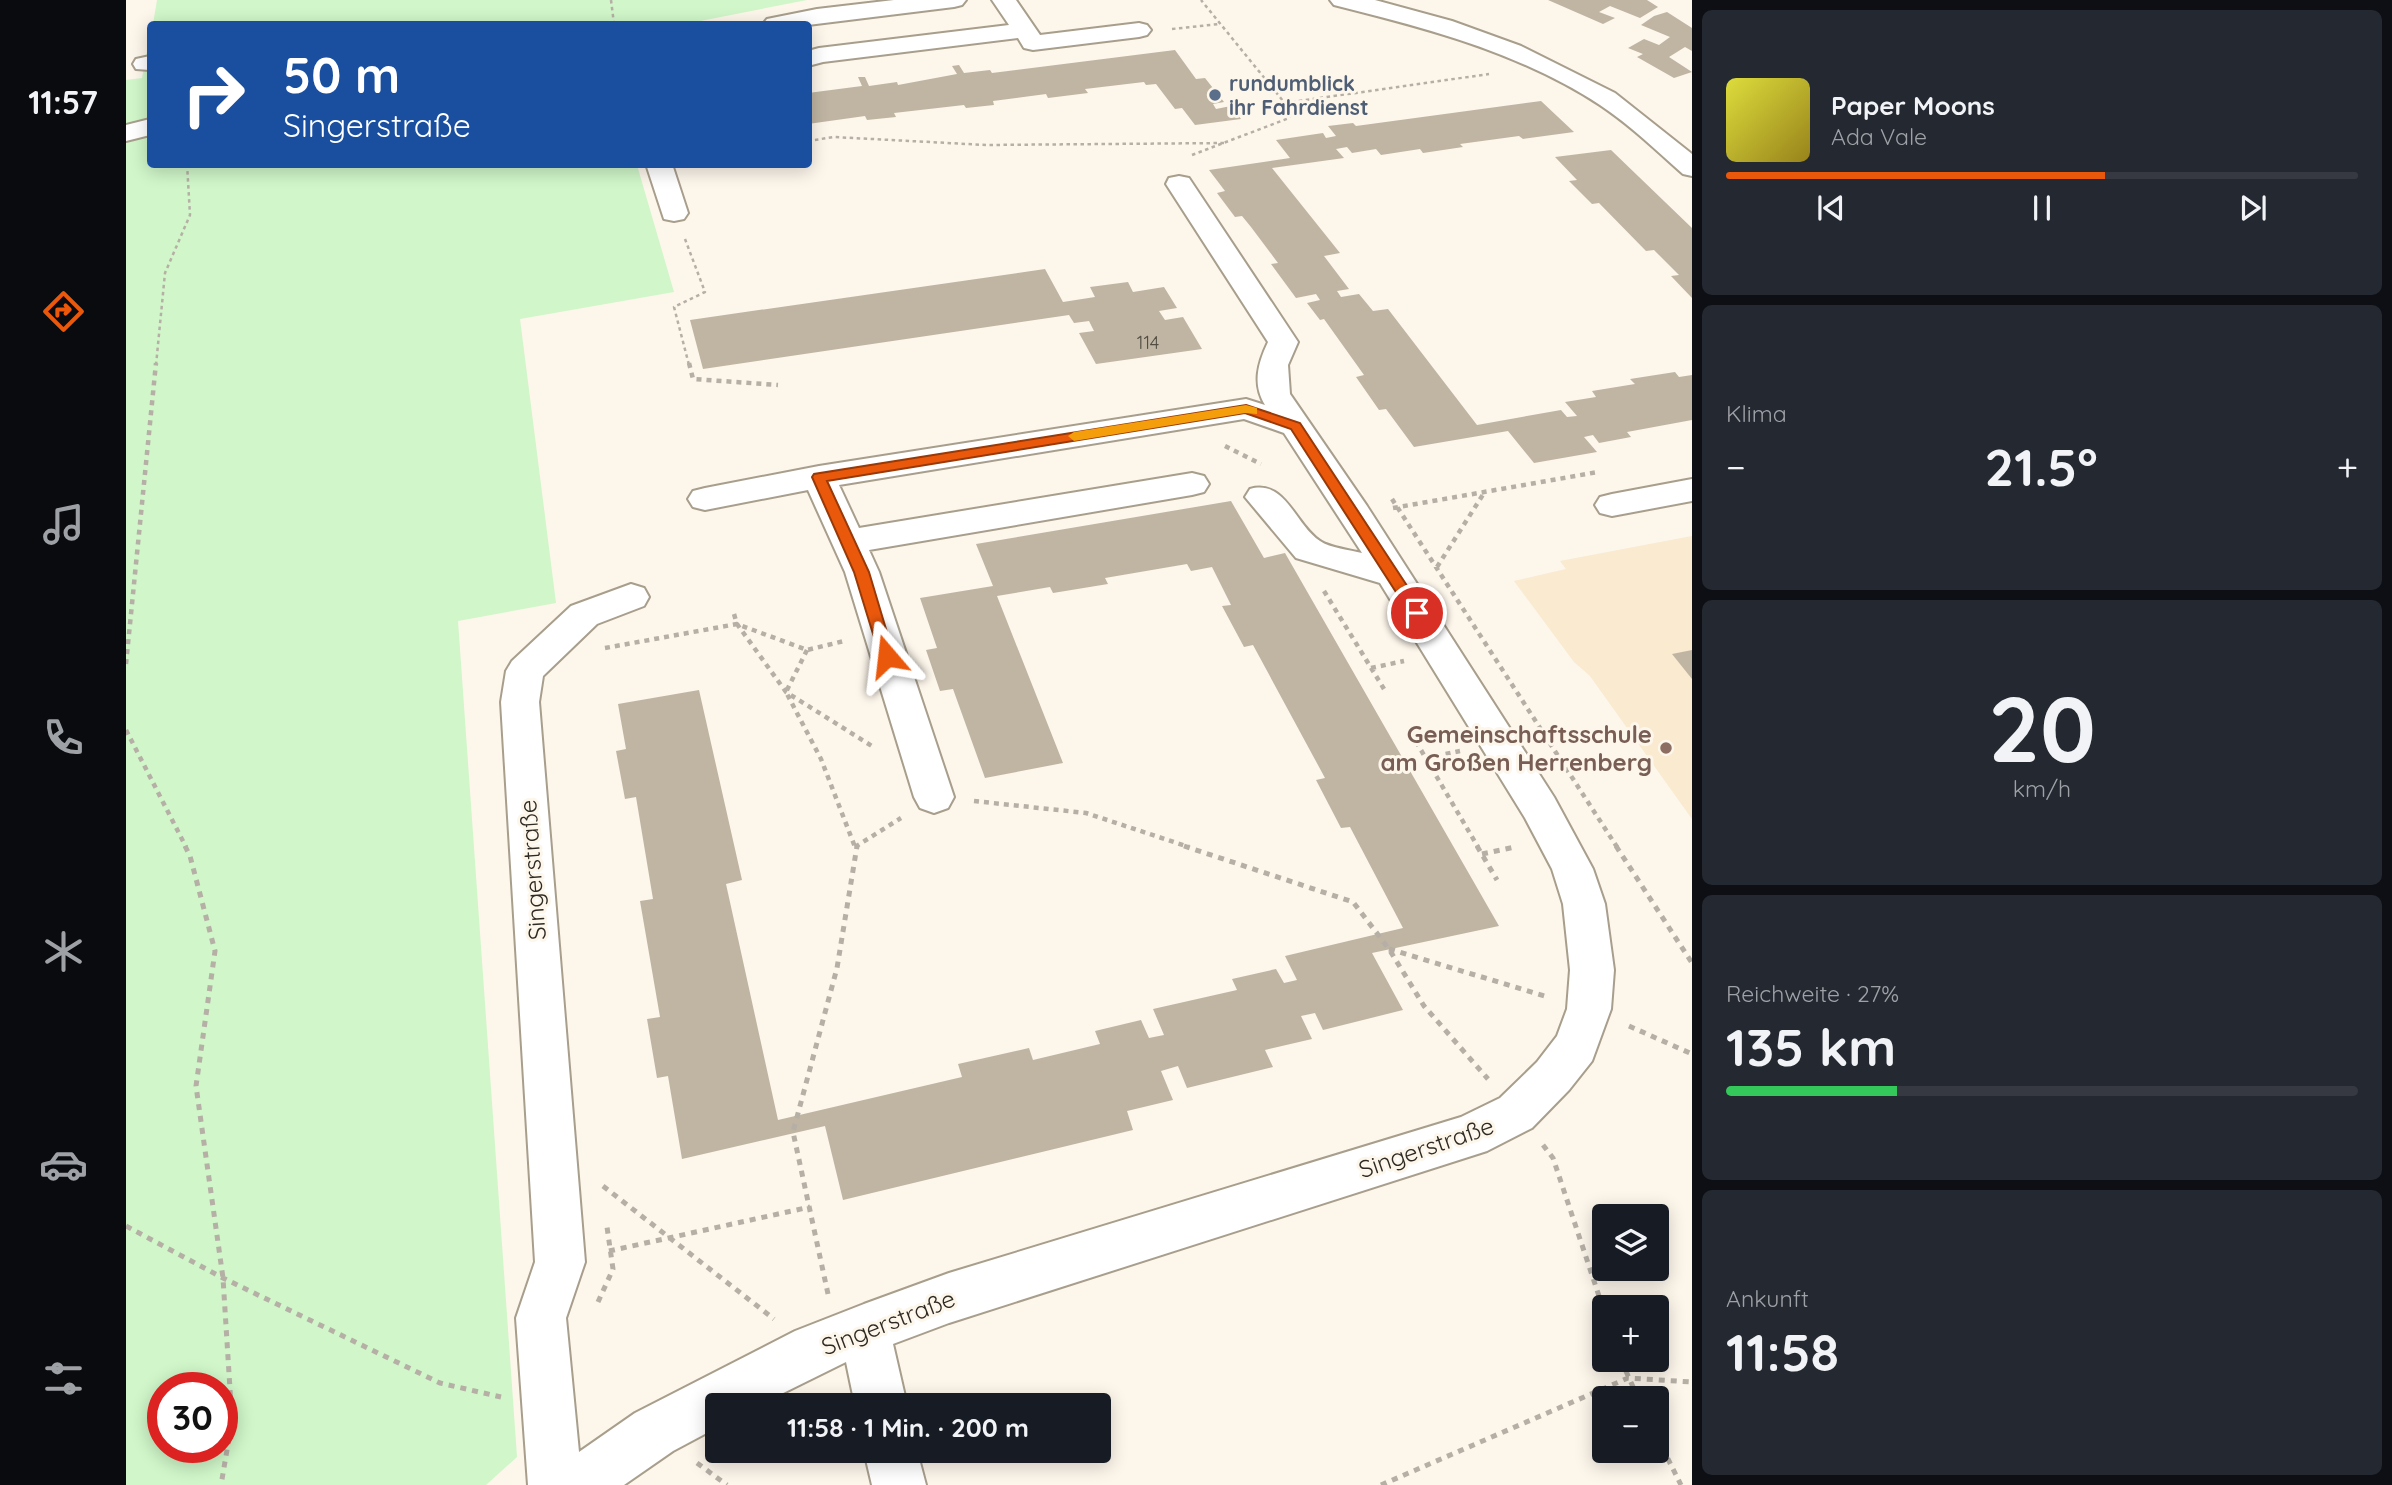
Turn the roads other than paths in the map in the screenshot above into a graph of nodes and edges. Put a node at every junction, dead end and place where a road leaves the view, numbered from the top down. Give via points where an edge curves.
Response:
1 (954, 0) edge
2 (1004, 0) edge
3 (1342, 0) edge
4 (791, 21) edge
5 (1024, 30) junction
6 (1139, 30) road end
7 (814, 57) edge
8 (147, 128) edge
9 (126, 133) edge
10 (660, 168) edge
11 (1692, 169) edge
12 (1179, 184) road end
13 (674, 213) road end
14 (1296, 426) junction
15 (819, 477) junction
16 (1192, 484) dead end
17 (1692, 490) edge
18 (1262, 497) dead end
19 (705, 499) dead end
20 (1612, 505) dead end
21 (848, 542) junction
22 (1392, 574) junction
23 (631, 597) dead end
24 (929, 783) road end
25 (839, 1339) junction
26 (873, 1393) edge
27 (894, 1463) edge
28 (555, 1485) edge
29 (579, 1485) edge
30 (899, 1485) edge

1 - 4 street
2 - 5 street
3 - 11 street via 1447,28 1546,66 1633,117
5 - 6 street via 1033,43
5 - 7 street
8 - 9 street
10 - 13 street
12 - 14 street, Singerstraße via 1283,342 1273,365 1274,394
14 - 15 street via 1246,409
14 - 22 street, Singerstraße
15 - 19 street
15 - 21 street
16 - 21 street
17 - 20 street
18 - 22 street via 1308,551
21 - 24 street via 862,572
22 - 25 street, Singerstraße via 1540,808 1572,869 1590,934 1592,970 1589,1009 1576,1046 1516,1113 1471,1136 949,1298
23 - 28 street, Singerstraße via 584,615 525,671 520,702 560,1262 541,1318
25 - 26 street
25 - 29 street, Singerstraße via 654,1432
27 - 30 street

